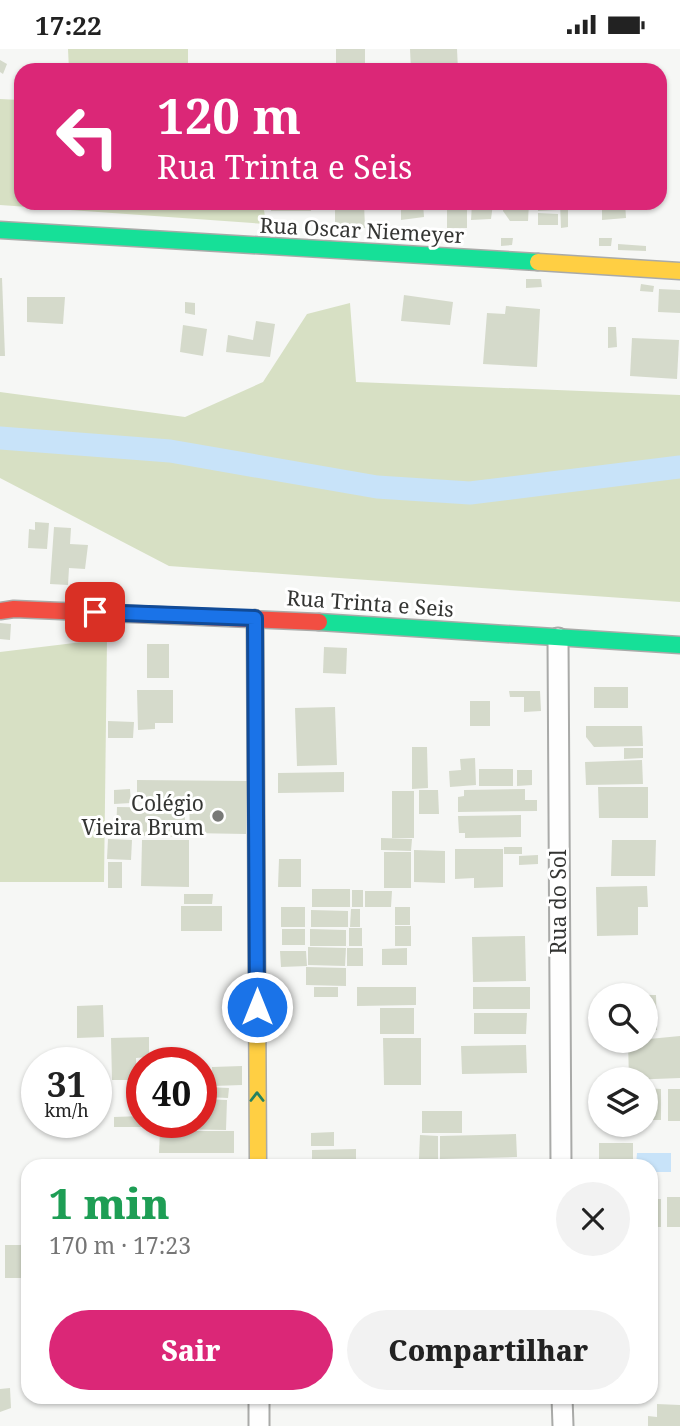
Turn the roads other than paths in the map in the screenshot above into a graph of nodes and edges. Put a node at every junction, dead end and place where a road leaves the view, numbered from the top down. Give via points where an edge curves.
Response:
1 (0, 230) edge
2 (680, 271) edge
3 (5, 607) edge
4 (255, 618) junction
5 (558, 638) junction
6 (680, 645) edge
7 (258, 1159) edge
8 (561, 1159) edge
9 (259, 1404) edge
10 (562, 1404) edge
11 (259, 1426) edge
12 (563, 1426) edge

1 - 2 street, Rua Oscar Niemeyer
3 - 4 street, Rua Trinta e Seis
4 - 5 street, Rua Trinta e Seis
7 -> 4 street
5 - 6 street, Rua Trinta e Seis
5 - 8 street, Rua do Sol
9 - 11 street
10 - 12 street

